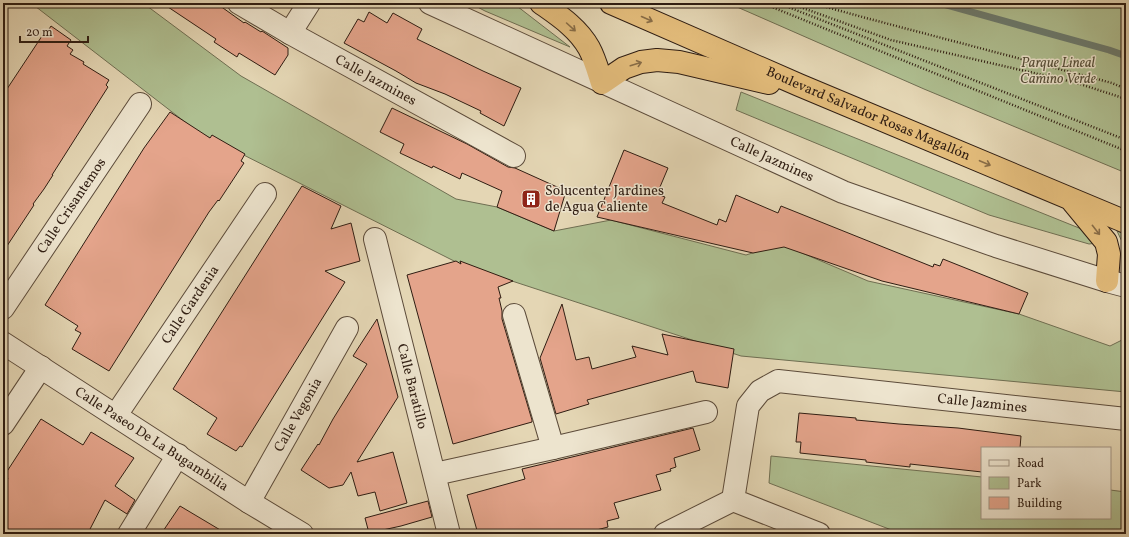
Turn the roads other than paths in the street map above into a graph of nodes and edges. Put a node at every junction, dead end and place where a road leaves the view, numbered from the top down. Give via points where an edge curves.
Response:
1 (239, 3) edge
2 (309, 3) edge
3 (430, 3) edge
4 (541, 3) edge
5 (611, 3) edge
6 (290, 33) junction
7 (602, 83) junction
8 (829, 98) junction
9 (140, 104) dead end
10 (514, 156) dead end
11 (265, 194) dead end
12 (1071, 200) junction
13 (1126, 222) edge
14 (375, 239) dead end
15 (1116, 283) edge
16 (3, 308) edge
17 (514, 315) dead end
18 (347, 328) dead end
19 (3, 343) edge
20 (41, 367) junction
21 (706, 412) dead end
22 (116, 415) junction
23 (1126, 419) edge
24 (3, 424) edge
25 (553, 448) junction
26 (178, 455) junction
27 (435, 474) junction
28 (733, 500) junction
29 (249, 502) junction
30 (299, 533) edge
31 (129, 534) edge
32 (449, 534) edge
33 (665, 534) edge
34 (820, 534) edge

1 - 6 street, Calle Jazmines
2 - 6 street
3 - 7 street, Calle Jazmines
4 -> 7 highway via 560,17 588,47
5 -> 8 highway, Boulevard Salvador Rosas Magallón
6 - 10 street, Calle Jazmines
7 -> 8 highway via 624,68 657,60 679,62
7 - 15 street, Calle Jazmines via 843,192 996,246
8 -> 12 highway, Boulevard Salvador Rosas Magallón
9 - 16 street, Calle Crisantemos
11 - 22 street, Calle Gardenia
12 - 13 highway, Boulevard Salvador Rosas Magallón
12 -> 15 highway via 1106,242
14 - 27 street, Calle Baratillo
17 - 25 street
18 - 29 street, Calle Vegonia
19 - 20 street, Calle Paseo De La Bugambilia
20 - 22 street, Calle Paseo De La Bugambilia
20 - 24 street
21 - 25 street
22 - 26 street, Calle Paseo De La Bugambilia
23 - 28 street, Calle Jazmines via 778,381 760,390 748,406
25 - 27 street
26 - 29 street, Calle Paseo De La Bugambilia
26 - 31 street
27 - 32 street, Calle Baratillo
28 - 33 street
28 - 34 street
29 - 30 street, Calle Paseo De La Bugambilia

